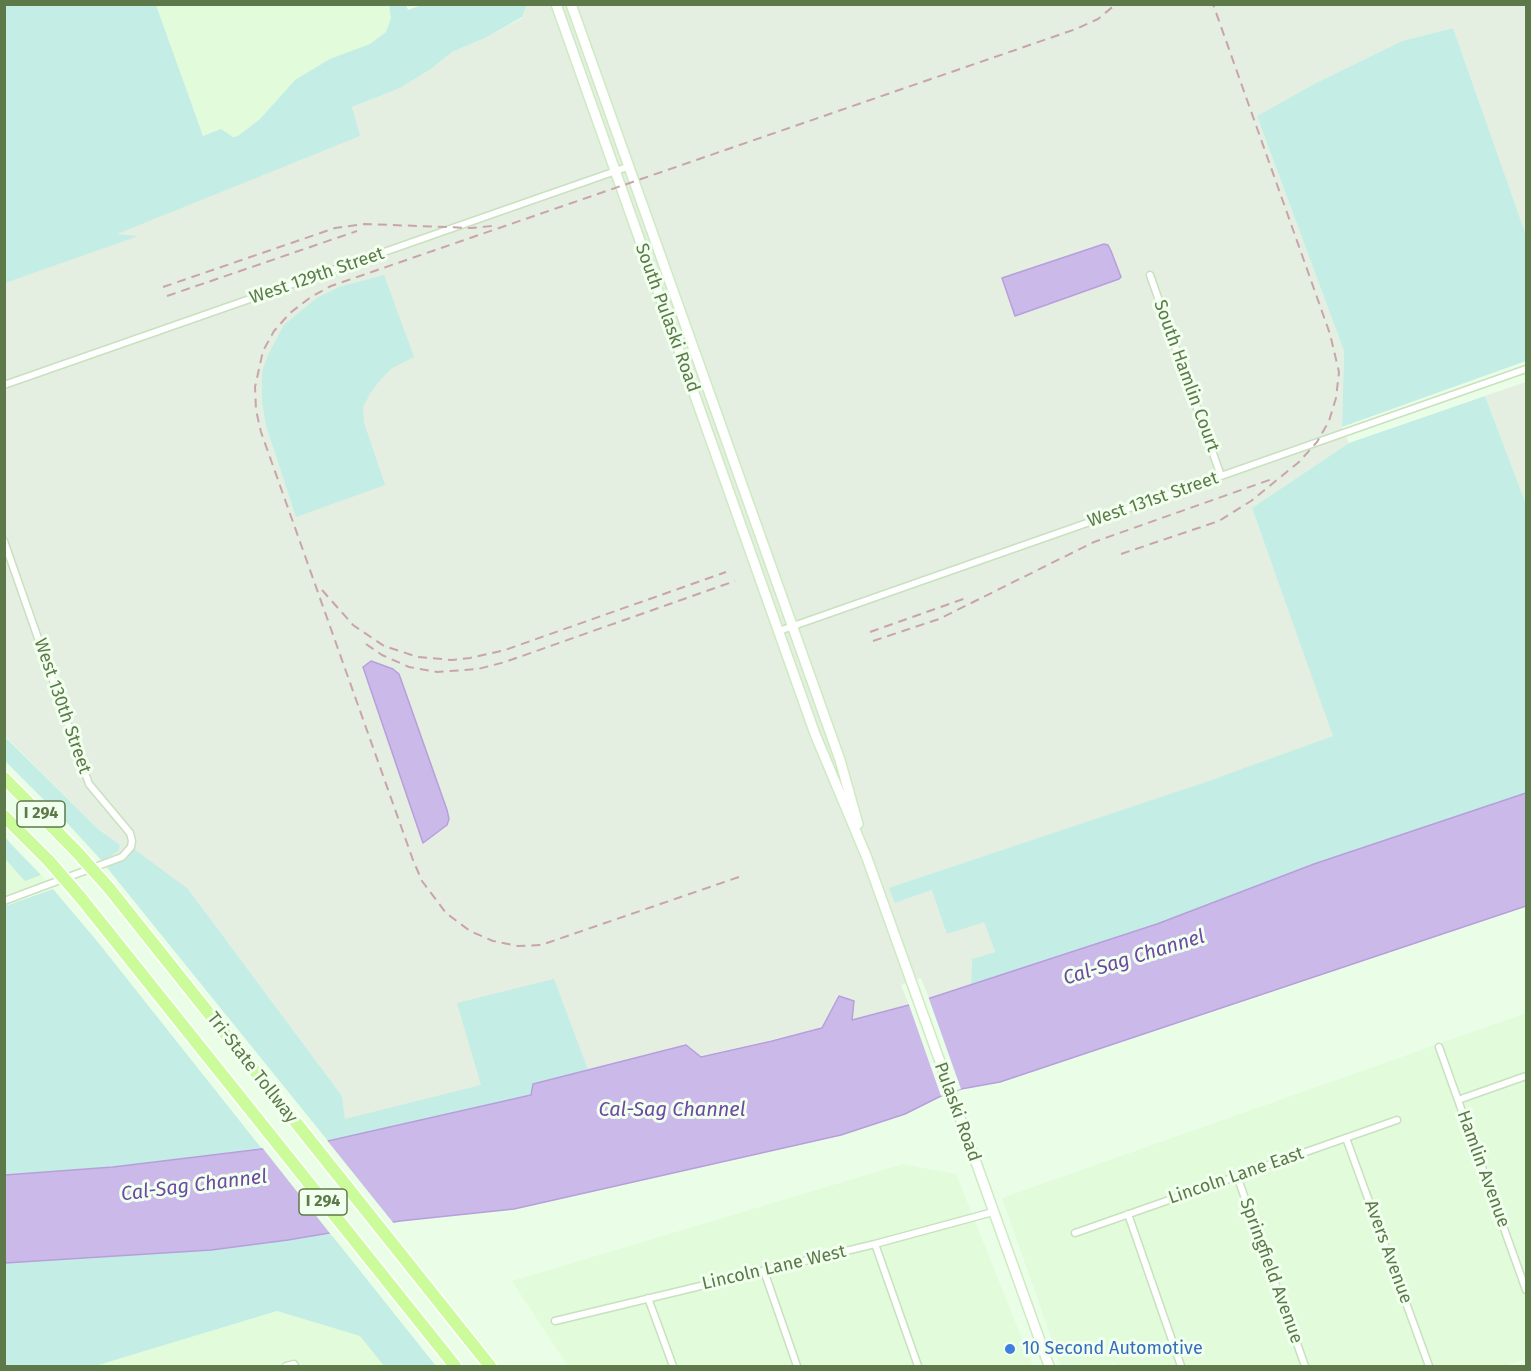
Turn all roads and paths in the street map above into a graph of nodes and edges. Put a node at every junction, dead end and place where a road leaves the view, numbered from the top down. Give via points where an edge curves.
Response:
1 (556, 4) edge
2 (571, 4) edge
3 (630, 166) junction
4 (615, 171) junction
5 (1150, 275) dead end
6 (1527, 369) edge
7 (4, 386) edge
8 (1221, 476) junction
9 (4, 541) edge
10 (792, 626) junction
11 (778, 631) junction
12 (4, 778) edge
13 (4, 816) edge
14 (867, 858) junction
15 (4, 901) edge
16 (1439, 1047) dead end
17 (1527, 1076) edge
18 (1458, 1100) junction
19 (1397, 1120) dead end
20 (1346, 1138) junction
21 (1237, 1176) junction
22 (993, 1212) junction
23 (1128, 1214) junction
24 (1075, 1233) dead end
25 (875, 1244) junction
26 (764, 1271) junction
27 (1527, 1290) edge
28 (648, 1298) junction
29 (555, 1321) dead end
30 (294, 1365) edge
31 (286, 1366) edge
32 (455, 1366) edge
33 (490, 1366) edge
34 (673, 1366) edge
35 (797, 1366) edge
36 (918, 1366) edge
37 (1049, 1366) edge
38 (1181, 1366) edge
39 (1305, 1366) edge
40 (1429, 1366) edge

1 - 4 main road, South Pulaski Road
2 - 3 main road, South Pulaski Road
3 - 4 street, West 129th Street
3 - 10 main road, South Pulaski Road
4 - 7 street, West 129th Street
4 - 11 main road, South Pulaski Road
5 - 8 street, South Hamlin Court
6 - 8 street, West 131st Street
8 - 10 street, West 131st Street
9 - 15 street, West 130th Street via 89,784 130,833 131,847 122,857
10 - 11 street, West 131st Street
10 - 14 main road, Pulaski Road via 840,760
11 - 14 main road, Pulaski Road via 826,764
12 - 33 highway, Tri-State Tollway / I 294, bridge via 109,888
13 - 32 highway, Tri-State Tollway / I 294, bridge via 81,898
14 - 22 main road, Pulaski Road
16 - 18 street, Hamlin Avenue
17 - 18 street
18 - 27 street, Hamlin Avenue
19 - 20 street, Lincoln Lane East
20 - 21 street, Lincoln Lane East
20 - 40 street, Avers Avenue
21 - 23 street, Lincoln Lane East
21 - 39 street, Springfield Avenue
22 - 25 street, Lincoln Lane West
22 - 37 main road, Pulaski Road
23 - 24 street, Lincoln Lane East
23 - 38 street
25 - 26 street, Lincoln Lane West
25 - 36 street
26 - 28 street, Lincoln Lane West
26 - 35 street
28 - 29 street, Lincoln Lane West
28 - 34 street
30 - 31 street

